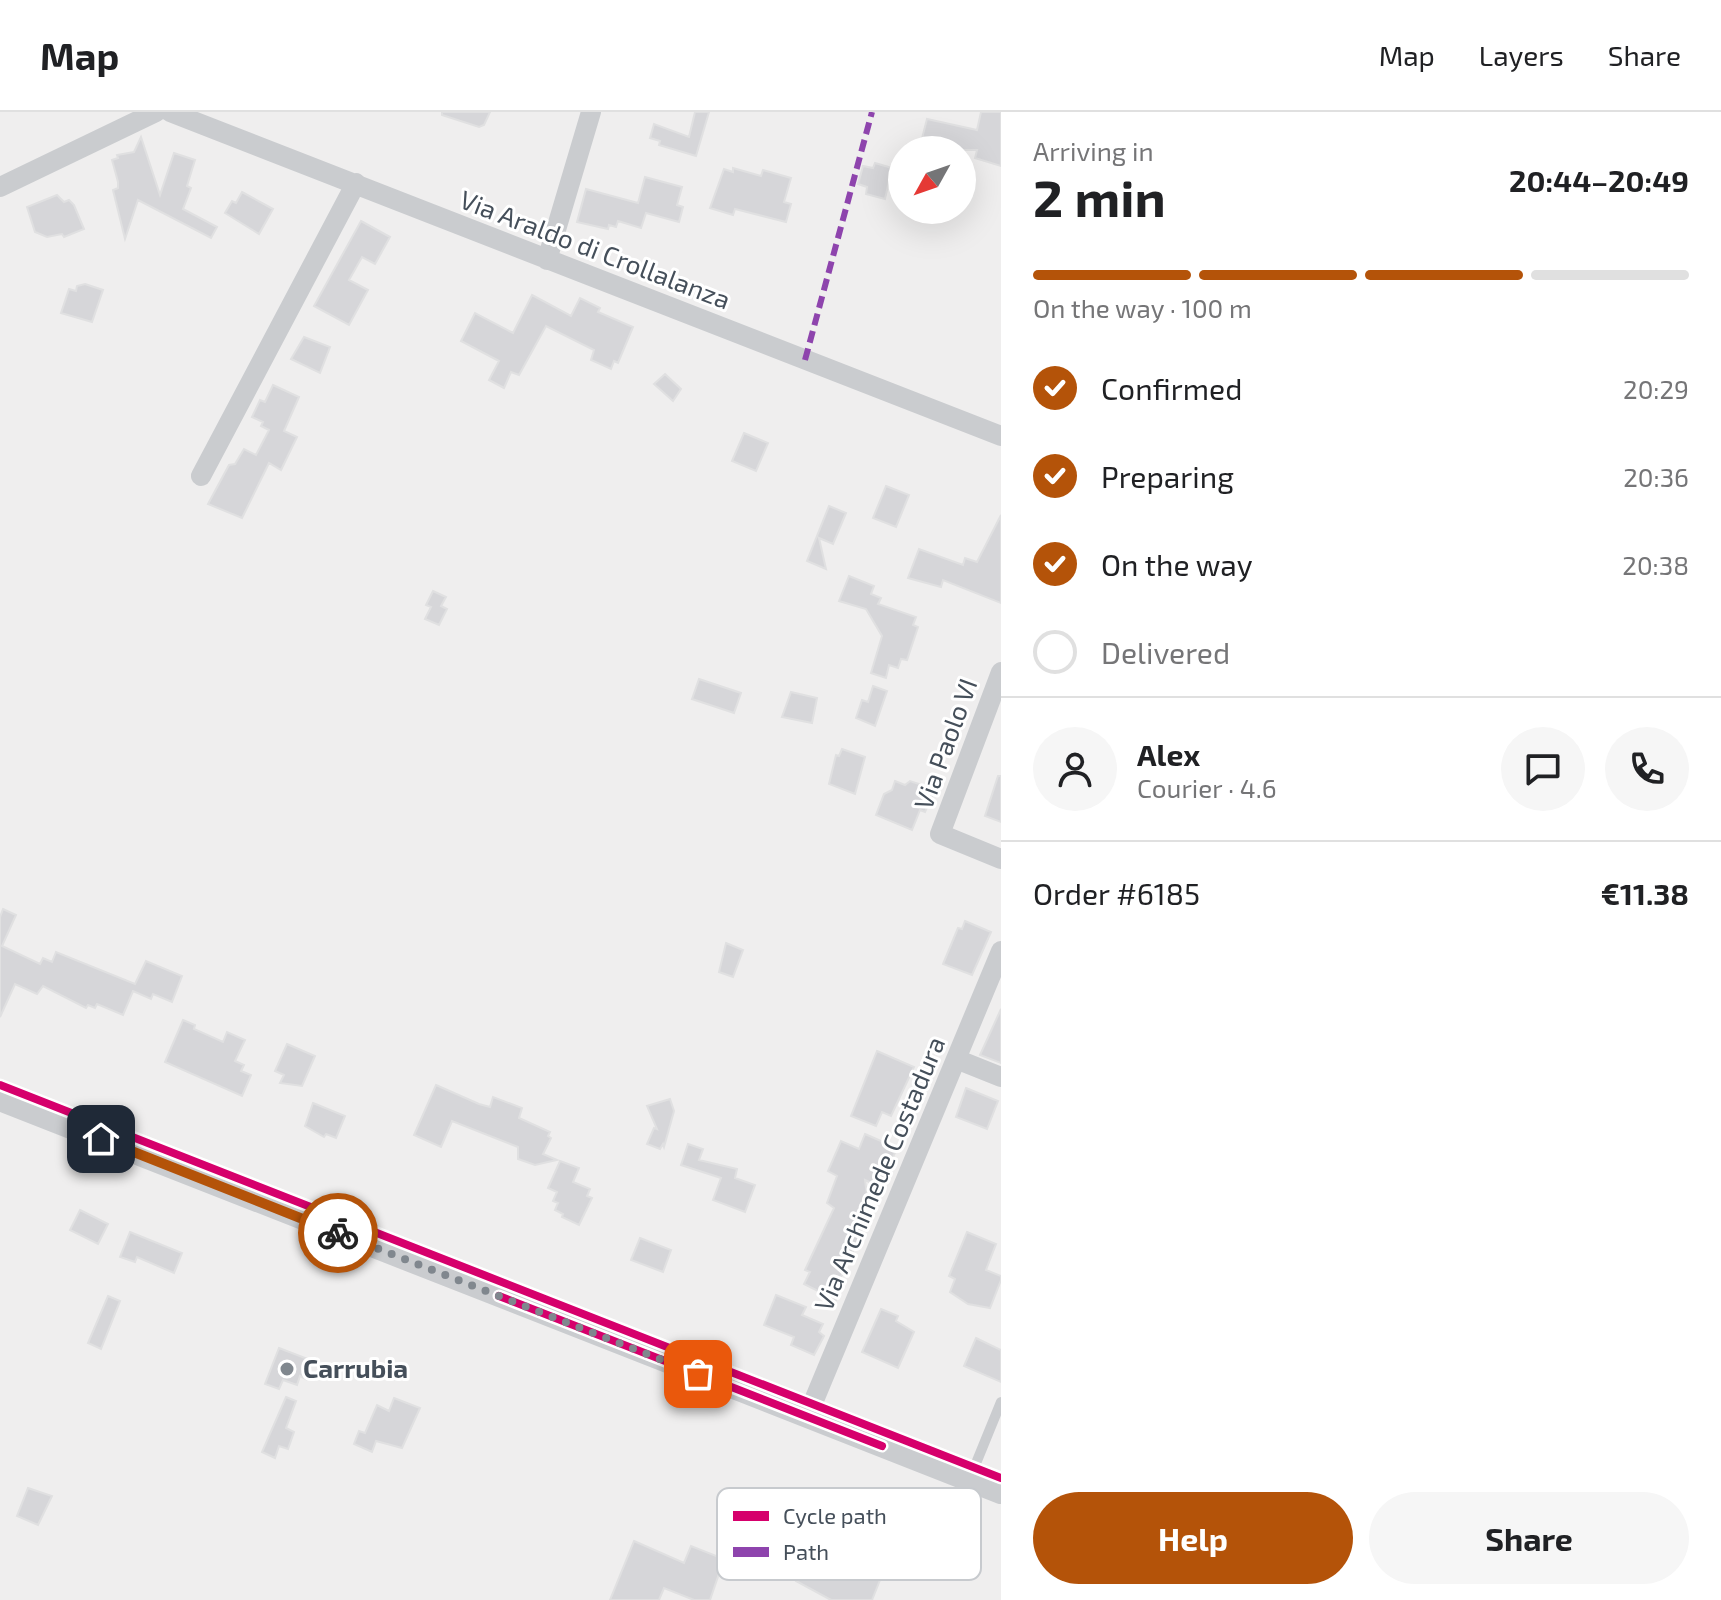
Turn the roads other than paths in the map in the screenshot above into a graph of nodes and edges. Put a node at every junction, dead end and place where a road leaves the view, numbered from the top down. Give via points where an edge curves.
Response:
1 (156, 112) edge
2 (170, 112) edge
3 (591, 112) edge
4 (356, 183) junction
5 (0, 187) edge
6 (547, 260) junction
7 (1001, 436) edge
8 (201, 476) dead end
9 (1001, 672) edge
10 (1001, 859) edge
11 (1001, 951) edge
12 (956, 1059) junction
13 (1001, 1077) edge
14 (0, 1099) edge
15 (1001, 1402) edge
16 (807, 1417) junction
17 (969, 1480) junction
18 (1001, 1492) edge

1 - 5 street
2 - 4 street, Via Araldo di Crollalanza
3 - 6 street
4 - 6 street, Via Araldo di Crollalanza
4 - 8 street
6 - 7 street, Via Araldo di Crollalanza
9 - 10 street, Via Paolo VI via 940,834
11 - 12 street, Via Archimede Costadura
12 - 13 street
12 - 16 street, Via Archimede Costadura
14 - 16 street
15 - 17 lane
16 - 17 street
17 - 18 street

